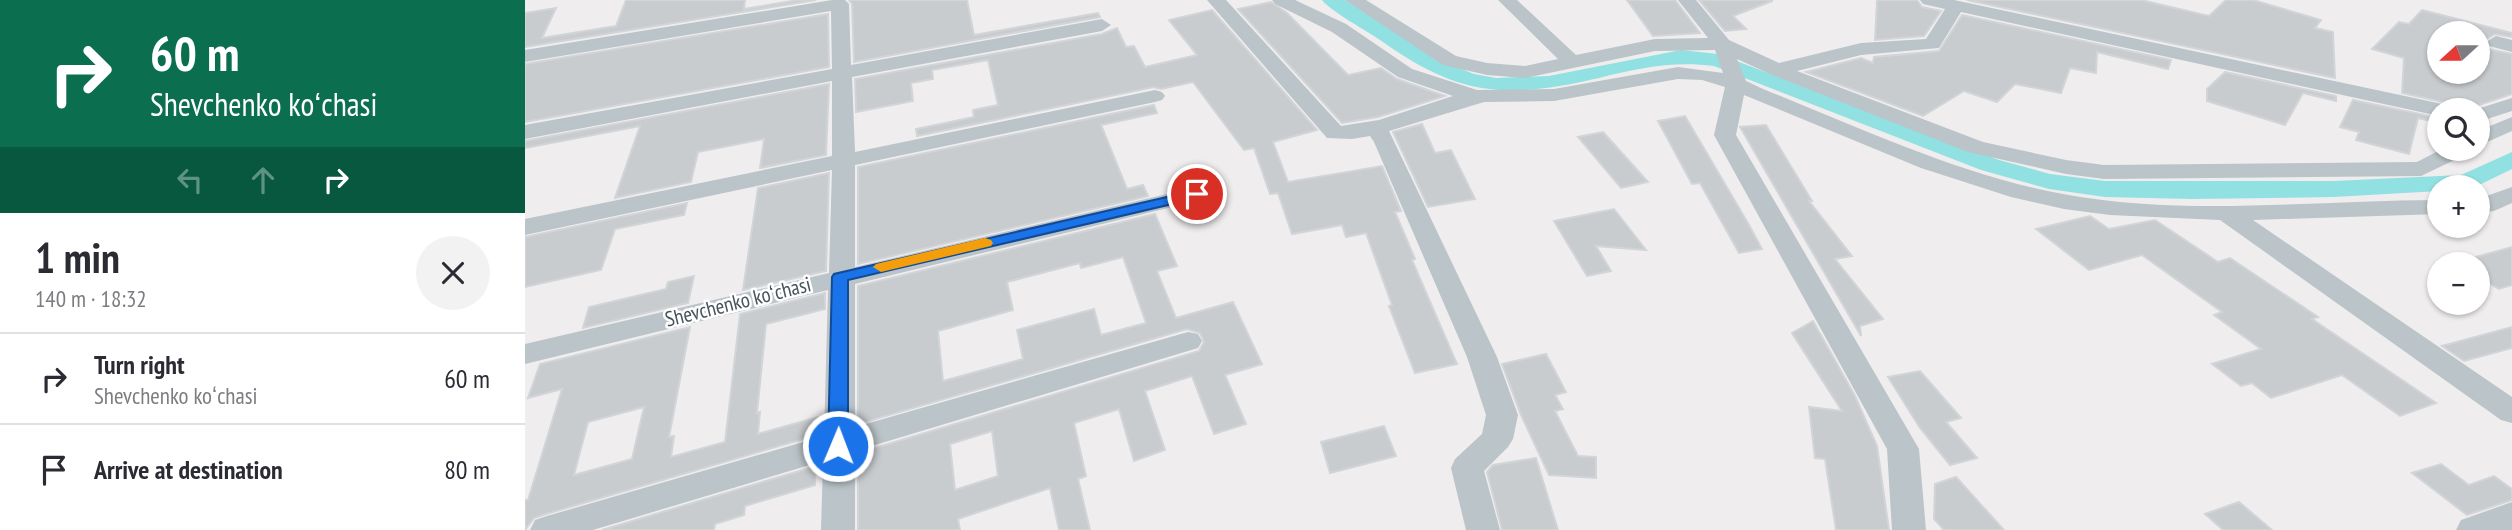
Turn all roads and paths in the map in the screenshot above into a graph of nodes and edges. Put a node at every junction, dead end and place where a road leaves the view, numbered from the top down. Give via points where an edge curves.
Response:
1 (1216, 0) edge
2 (1281, 0) edge
3 (1354, 0) edge
4 (1507, 0) edge
5 (1687, 0) edge
6 (1929, 0) edge
7 (851, 2) edge
8 (1956, 6) junction
9 (1102, 25) dead end
10 (1724, 48) junction
11 (525, 56) edge
12 (1572, 62) junction
13 (1777, 70) junction
14 (843, 72) junction
15 (1736, 82) junction
16 (1156, 96) dead end
17 (1474, 96) junction
18 (2512, 104) edge
19 (2427, 107) edge
20 (2490, 113) edge
21 (2490, 122) edge
22 (1375, 126) junction
23 (2508, 127) edge
24 (525, 132) edge
25 (2490, 134) edge
26 (2436, 161) edge
27 (843, 162) junction
28 (1197, 194) dead end
29 (2512, 194) edge
30 (2490, 203) edge
31 (2427, 207) edge
32 (2490, 209) edge
33 (2225, 212) junction
34 (2512, 218) edge
35 (525, 227) edge
36 (840, 277) junction
37 (1188, 341) dead end
38 (525, 354) edge
39 (2512, 412) edge
40 (838, 446) junction
41 (2512, 516) edge
42 (547, 530) edge
43 (838, 530) edge
44 (1483, 530) edge
45 (1909, 530) edge
46 (2473, 530) edge

1 - 22 street via 1335,133
2 - 17 street via 1339,28 1405,74
3 - 12 street via 1450,61 1525,72
4 - 12 street
5 - 10 street
6 - 8 street
7 - 11 street
7 - 14 street
8 - 13 street via 1932,44 1861,49
8 - 19 street
9 - 14 street
10 - 12 street via 1655,45
10 - 13 street
10 - 15 street
13 - 26 street via 1976,147 2104,172 2421,169
14 - 24 street
14 - 27 street
15 - 17 street via 1680,71 1554,96
15 - 33 street via 1928,163 2027,193 2108,208
15 - 45 street via 1725,135 1903,449
16 - 27 street
17 - 22 street
18 - 20 street
21 - 23 street
22 - 44 street via 1482,358 1502,415 1497,439 1467,468
23 - 25 street
27 - 35 street
27 - 36 street
28 - 36 street, Shevchenko koʻchasi
29 - 30 street
31 - 33 street
32 - 34 street
33 - 39 street
36 - 38 street, Shevchenko koʻchasi
36 - 40 street
37 - 40 street
40 - 42 street
40 - 43 street
41 - 46 street

